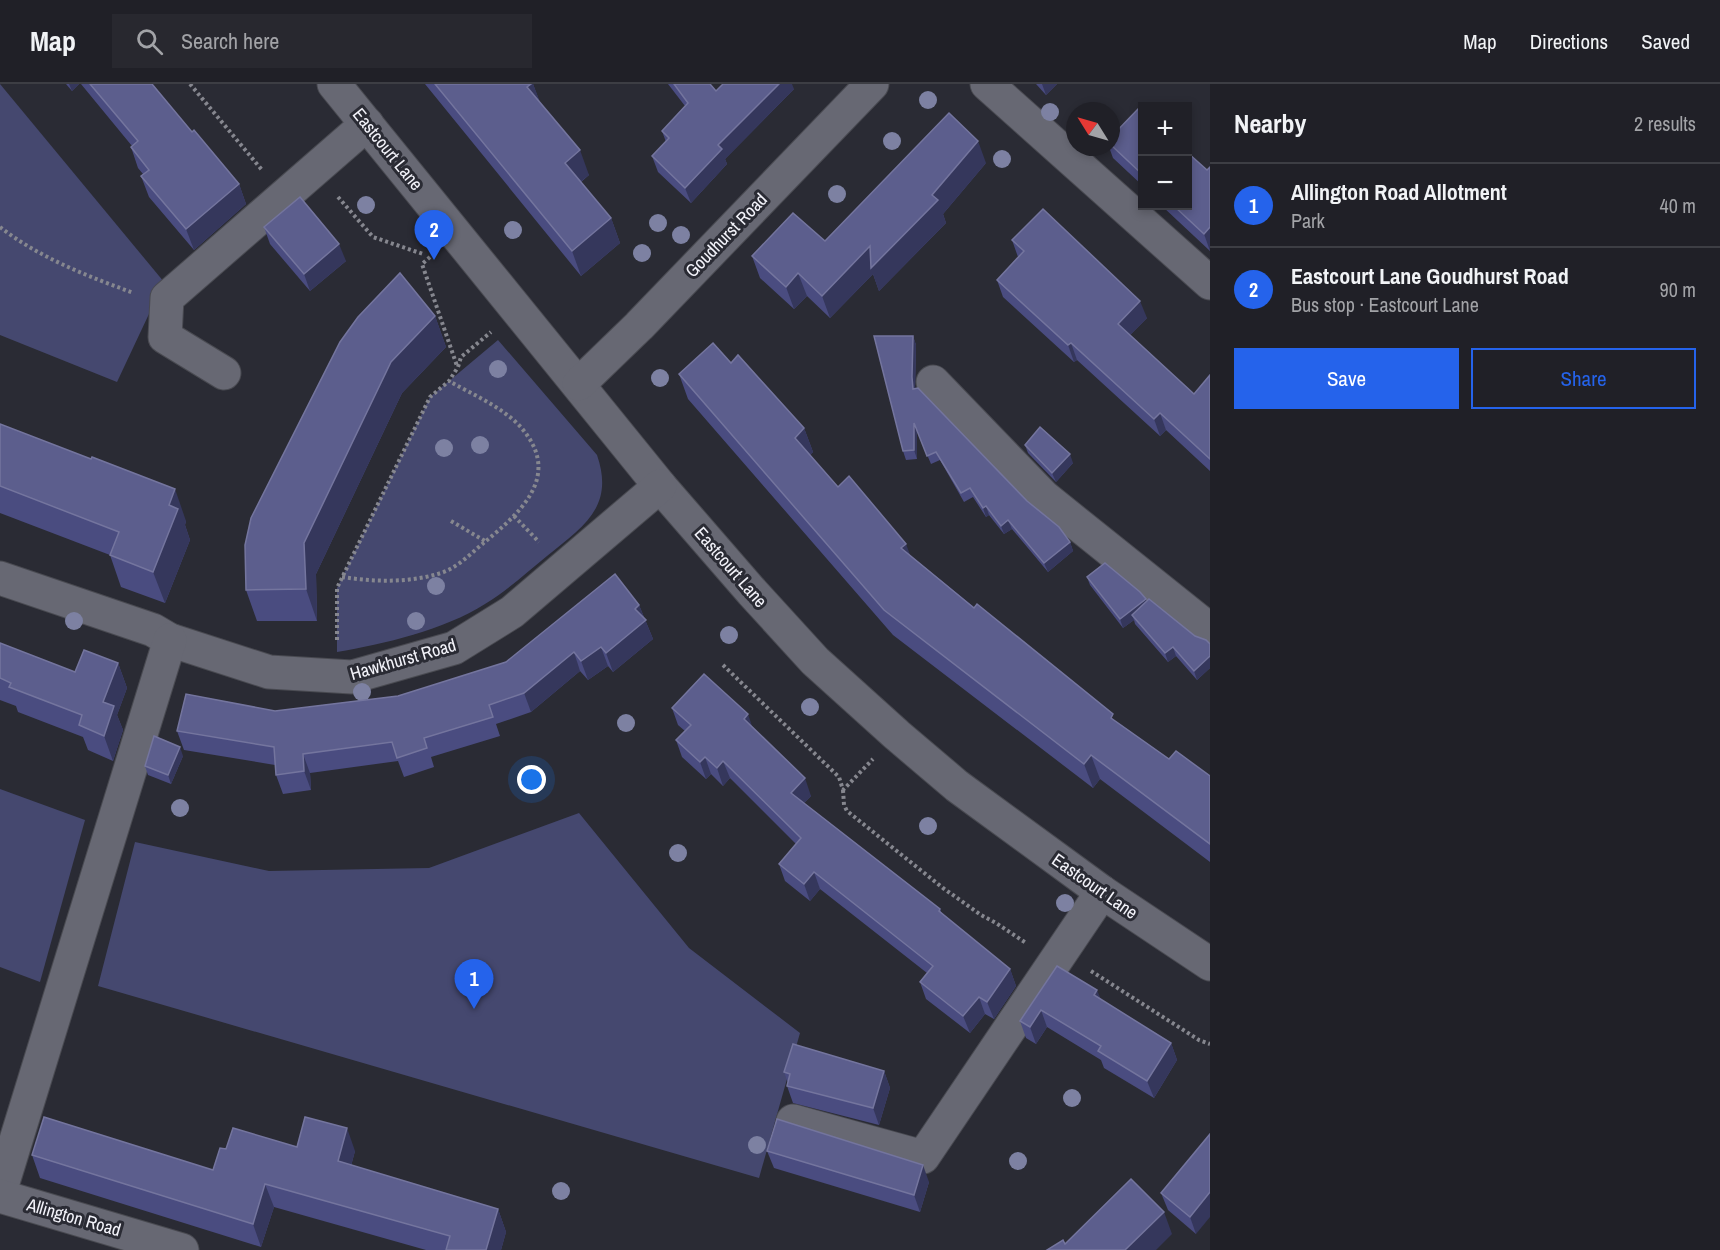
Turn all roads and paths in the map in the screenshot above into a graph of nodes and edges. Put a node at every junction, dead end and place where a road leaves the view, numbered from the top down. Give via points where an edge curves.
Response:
1 (190, 84) edge
2 (334, 84) edge
3 (987, 84) edge
4 (864, 87) edge
5 (367, 124) junction
6 (314, 169) junction
7 (284, 195) junction
8 (0, 227) edge
9 (458, 236) junction
10 (426, 260) junction
11 (1210, 283) edge
12 (167, 298) junction
13 (492, 331) dead end
14 (458, 367) junction
15 (224, 373) dead end
16 (449, 381) junction
17 (933, 382) dead end
18 (579, 384) junction
19 (660, 486) junction
20 (514, 516) junction
21 (451, 521) dead end
22 (485, 541) junction
23 (543, 546) dead end
24 (342, 577) junction
25 (0, 578) edge
26 (1210, 630) edge
27 (170, 640) junction
28 (723, 665) dead end
29 (337, 677) junction
30 (869, 764) dead end
31 (843, 790) junction
32 (1102, 892) junction
33 (1057, 956) junction
34 (1210, 964) edge
35 (1210, 1044) edge
36 (794, 1121) dead end
37 (0, 1194) edge
38 (182, 1250) edge

1 - 7 path
2 - 5 street, Eastcourt Lane
3 - 11 street
4 - 18 street, Goudhurst Road via 639,326
5 - 6 street
5 - 9 street, Eastcourt Lane
6 - 7 street
6 - 10 path via 373,237 422,253
7 - 12 street
8 - 12 path via 72,267 133,293
9 - 10 path
9 - 18 street, Eastcourt Lane
10 - 14 path via 422,264
12 - 15 street via 165,337
13 - 14 path via 461,357
14 - 16 path
16 - 20 path via 499,410 520,427 533,446 537,464 534,487 529,500
16 - 24 path via 430,397
17 - 26 street via 1044,497
18 - 19 street, Eastcourt Lane
19 - 29 street, Hawkhurst Road via 512,612 454,648 352,677
19 - 32 street, Eastcourt Lane via 796,641 838,682 957,786
20 - 22 path
20 - 23 path
21 - 22 path
22 - 24 path via 464,560 440,573 390,581
24 - 29 path via 337,588
25 - 27 street, Hawkhurst Road via 153,630
27 - 29 street, Hawkhurst Road via 269,672
27 - 37 street
28 - 31 path via 837,775
30 - 31 path
31 - 33 path via 847,811 981,915
32 - 33 street
32 - 34 street, Eastcourt Lane
33 - 35 path
33 - 36 street via 923,1157
37 - 38 street, Allington Road

